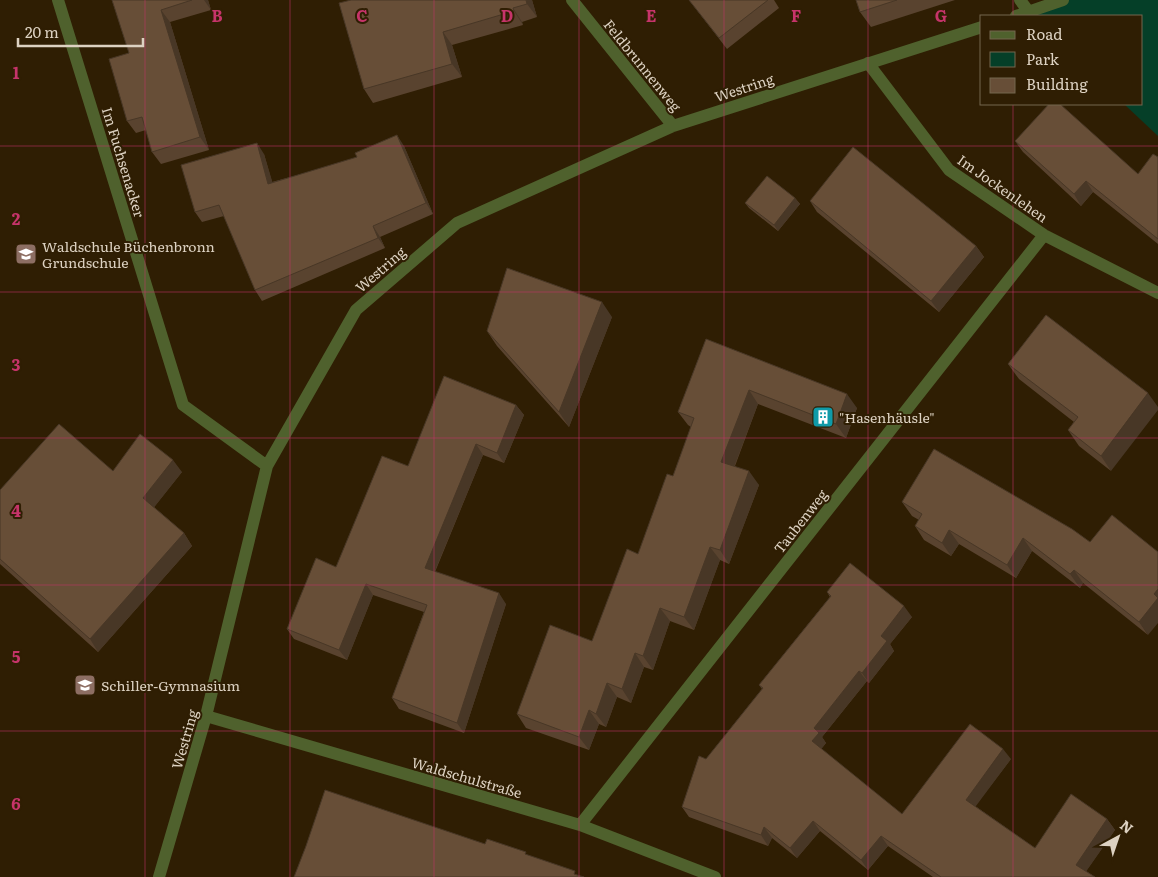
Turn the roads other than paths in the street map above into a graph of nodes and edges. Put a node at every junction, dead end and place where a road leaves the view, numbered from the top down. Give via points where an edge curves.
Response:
1 (58, 0) edge
2 (572, 0) edge
3 (1020, 0) edge
4 (1064, 0) edge
5 (1029, 12) junction
6 (1019, 15) edge
7 (980, 28) edge
8 (868, 63) junction
9 (673, 126) junction
10 (1044, 235) junction
11 (1158, 293) edge
12 (267, 466) junction
13 (206, 716) junction
14 (580, 825) junction
15 (159, 877) edge
16 (715, 877) edge

1 - 12 street, Im Fuchsenacker via 183,405
2 - 9 street, Feldbrunnenweg
3 - 5 street
4 - 5 street
5 - 6 street
7 - 8 street, Westring
8 - 9 street, Westring
8 - 10 street, Im Jockenlehen via 950,170
9 - 12 street, Westring via 457,223 356,310
10 - 11 street, Im Jockenlehen
10 - 14 street, Taubenweg
12 - 13 street, Westring
13 - 14 street, Waldschulstraße
13 - 15 street, Westring
14 - 16 street, Waldschulstraße

